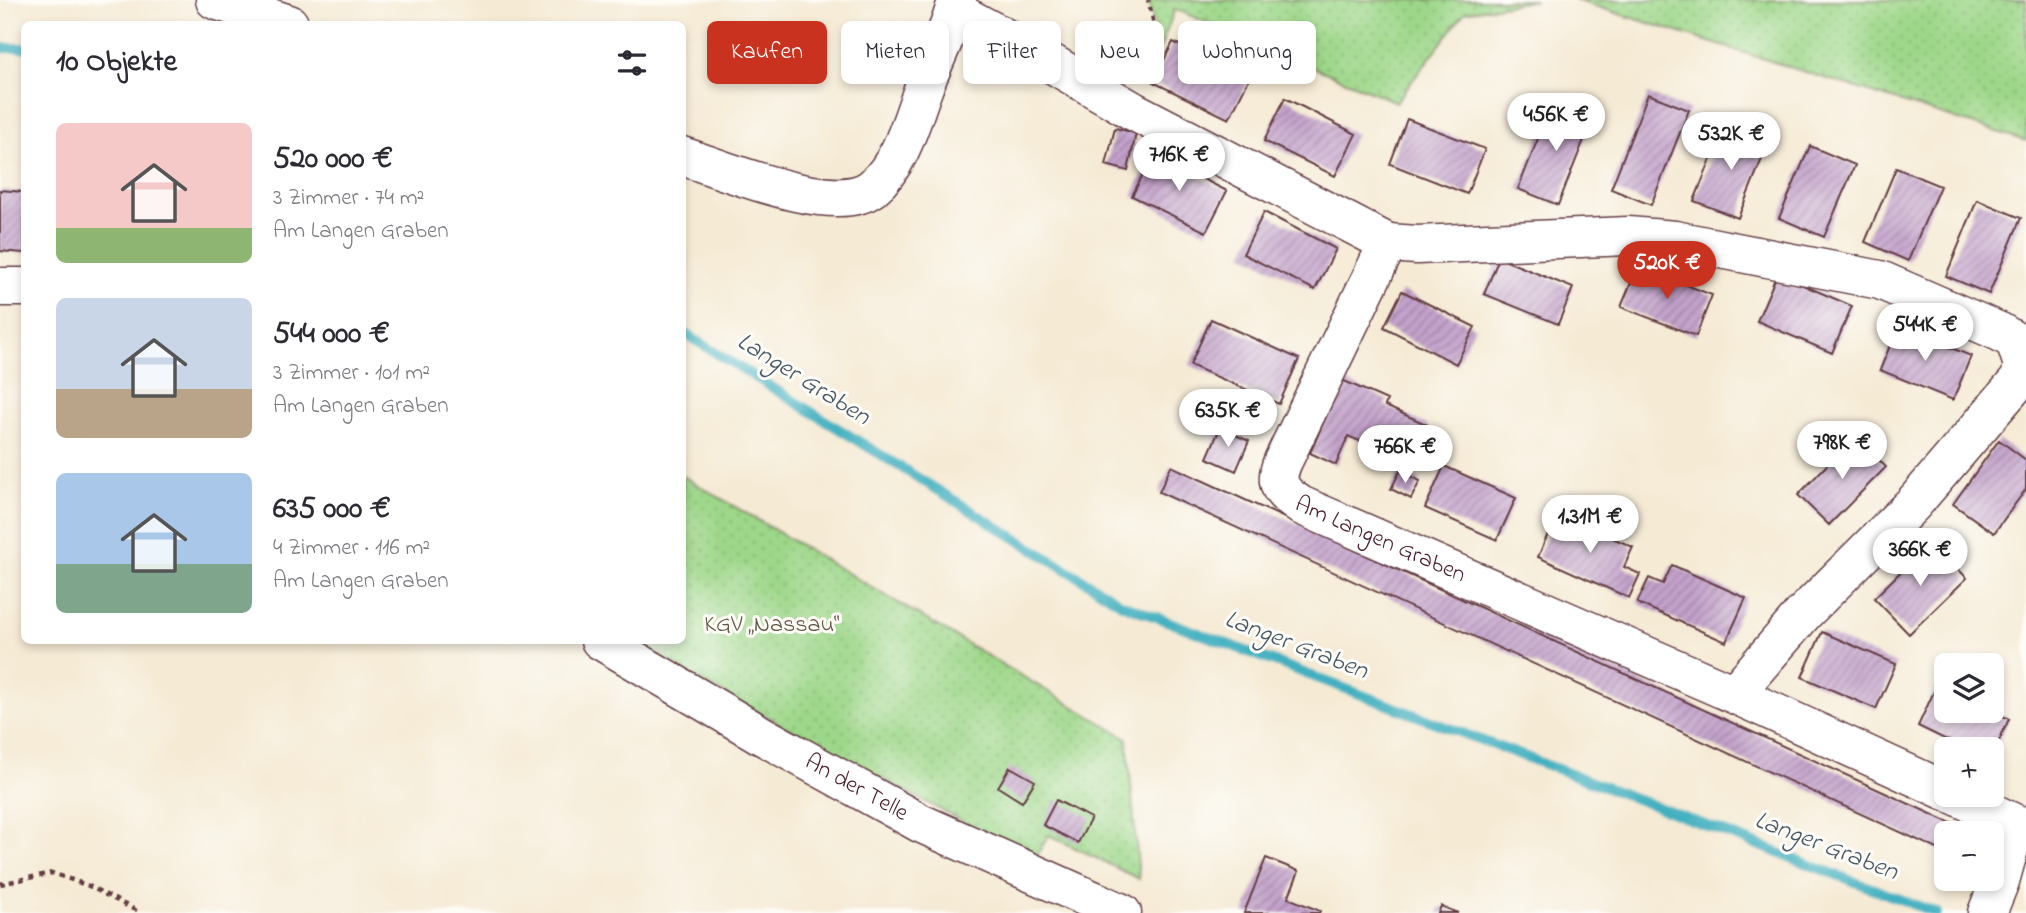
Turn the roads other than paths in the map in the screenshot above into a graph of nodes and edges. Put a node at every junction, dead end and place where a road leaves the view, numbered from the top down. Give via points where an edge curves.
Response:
1 (215, 0) edge
2 (956, 5) edge
3 (280, 21) edge
4 (686, 157) edge
5 (1388, 243) junction
6 (0, 287) edge
7 (21, 287) edge
8 (607, 644) edge
9 (1734, 694) junction
10 (1934, 786) edge
11 (1982, 807) edge
12 (2021, 825) edge
13 (1994, 897) edge
14 (1122, 913) edge

1 - 3 street
2 - 4 street via 908,131 894,160 870,189 817,197
2 - 5 street via 1123,105
5 - 9 street, Am Langen Graben via 1278,474 1286,496
5 - 9 street via 1628,236 1675,240 1880,280 2015,341 2023,365 2020,379 1913,504 1803,614
6 - 7 street
8 - 14 street, An der Telle via 920,822
9 - 10 street, Am Langen Graben
11 - 12 street
12 - 13 street

